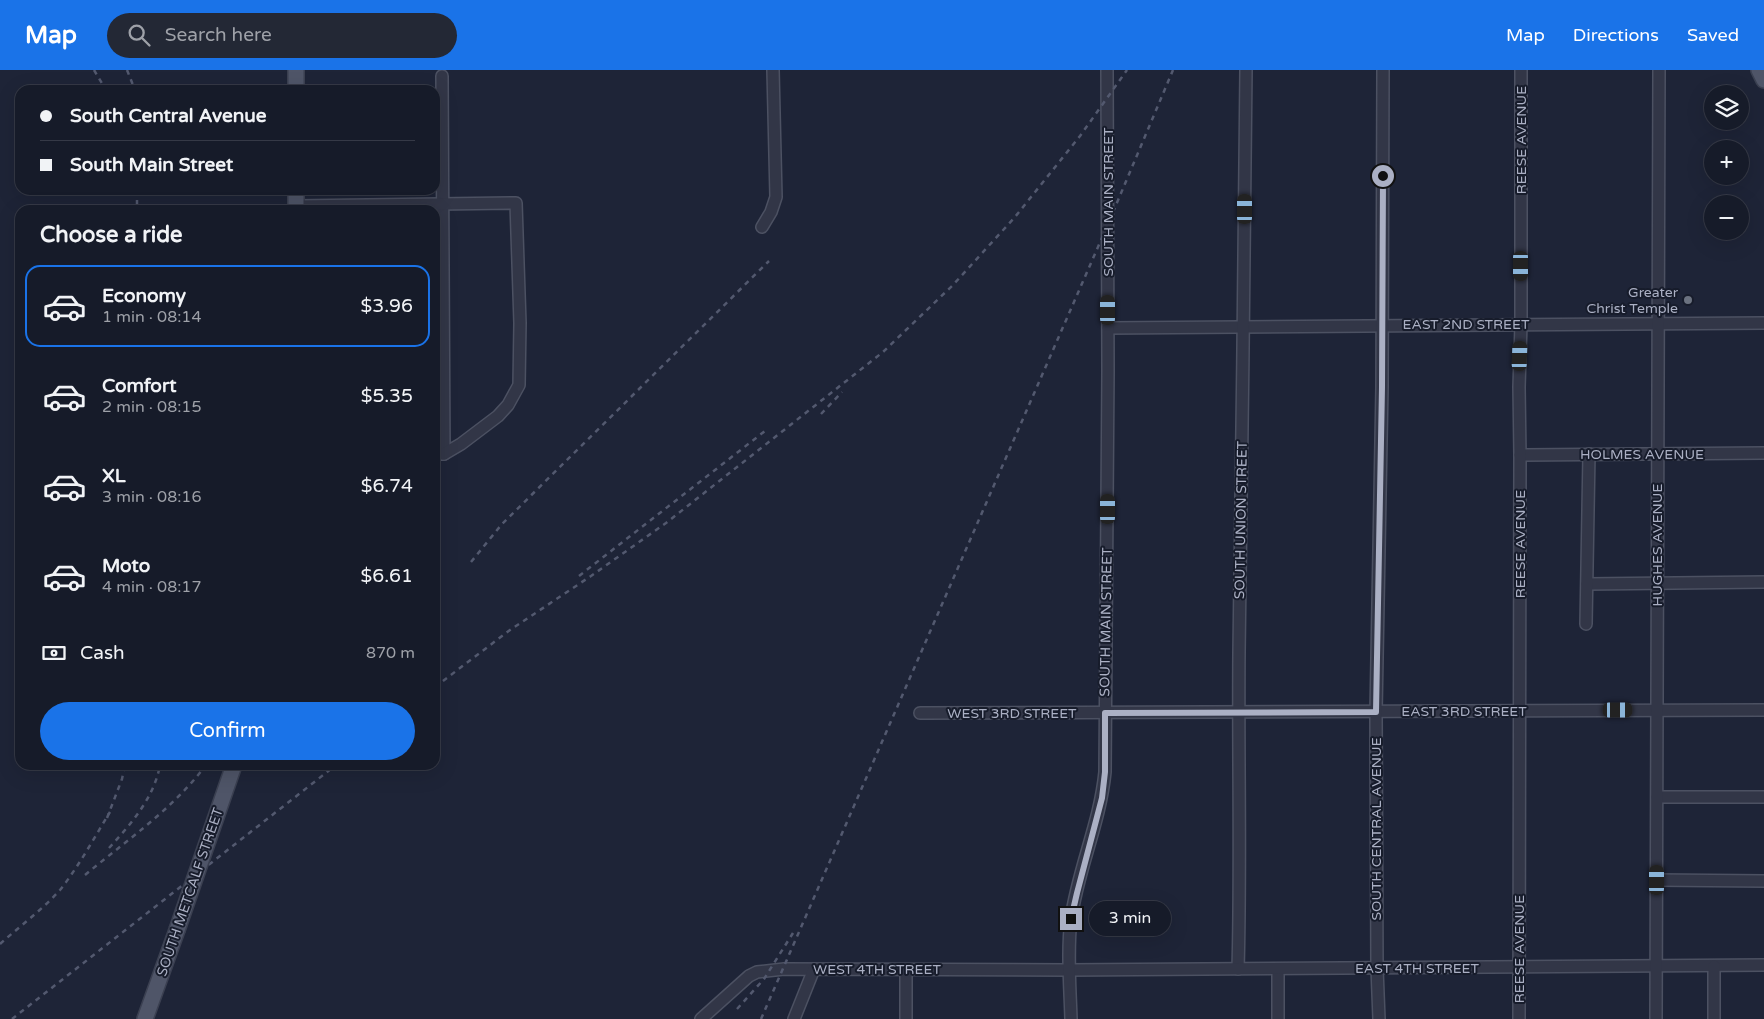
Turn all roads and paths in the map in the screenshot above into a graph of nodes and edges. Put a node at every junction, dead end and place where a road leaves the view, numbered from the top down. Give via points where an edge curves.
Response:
1 (296, 70) edge
2 (773, 70) edge
3 (1107, 70) edge
4 (1246, 70) edge
5 (1384, 70) edge
6 (1521, 70) edge
7 (1659, 70) edge
8 (1759, 70) edge
9 (442, 76) dead end
10 (1764, 80) edge
11 (296, 85) edge
12 (443, 204) junction
13 (406, 205) edge
14 (762, 227) dead end
15 (1658, 323) junction
16 (1764, 323) edge
17 (1521, 324) junction
18 (1382, 325) junction
19 (1244, 326) junction
20 (1108, 328) junction
21 (1657, 453) junction
22 (1764, 453) edge
23 (440, 454) edge
24 (1589, 454) junction
25 (1520, 455) junction
26 (1764, 582) edge
27 (1657, 583) junction
28 (1587, 584) junction
29 (1586, 624) dead end
30 (1658, 710) junction
31 (1764, 710) edge
32 (1520, 711) junction
33 (1239, 712) junction
34 (1376, 712) junction
35 (920, 713) dead end
36 (1105, 713) junction
37 (232, 770) edge
38 (1764, 796) edge
39 (1656, 797) junction
40 (1657, 880) junction
41 (1764, 881) edge
42 (1656, 966) junction
43 (1714, 966) junction
44 (1764, 966) edge
45 (1519, 967) junction
46 (1377, 968) junction
47 (814, 969) junction
48 (1238, 969) junction
49 (1278, 969) junction
50 (906, 970) junction
51 (1069, 970) junction
52 (145, 1019) edge
53 (701, 1019) edge
54 (794, 1019) edge
55 (906, 1019) edge
56 (1071, 1019) edge
57 (1278, 1019) edge
58 (1379, 1019) edge
59 (1519, 1019) edge
60 (1656, 1019) edge
61 (1714, 1019) edge

1 - 11 main road
2 - 14 street via 776,197
3 - 20 street, SOUTH MAIN STREET
4 - 19 street, SOUTH UNION STREET
5 - 18 street, SOUTH CENTRAL AVENUE
6 - 17 street, REESE AVENUE
7 - 15 street, HUGHES AVENUE
8 - 10 main road
9 - 12 street
12 - 13 street
12 - 23 street
12 - 23 street via 516,203 520,385 498,416 461,444
15 - 16 street, EAST 2ND STREET
15 - 17 street, EAST 2ND STREET
15 - 21 street, HUGHES AVENUE
17 - 18 street, EAST 2ND STREET
17 - 25 street, REESE AVENUE
18 - 19 street, EAST 2ND STREET
18 - 34 street, SOUTH CENTRAL AVENUE
19 - 20 street, EAST 2ND STREET
19 - 33 street, SOUTH UNION STREET
20 - 36 street, SOUTH MAIN STREET
21 - 22 street, HOLMES AVENUE
21 - 24 street, HOLMES AVENUE
21 - 27 street, HUGHES AVENUE
24 - 25 street, HOLMES AVENUE
24 - 28 street
25 - 32 street, REESE AVENUE
26 - 27 street
27 - 28 street
27 - 30 street, HUGHES AVENUE
28 - 29 street
30 - 31 street, EAST 3RD STREET
30 - 32 street, EAST 3RD STREET
30 - 39 street, HUGHES AVENUE
32 - 34 street, EAST 3RD STREET
32 - 45 street, REESE AVENUE
33 - 34 street, EAST 3RD STREET
33 - 36 street, EAST 3RD STREET
33 - 48 street, SOUTH UNION STREET
34 - 46 street, SOUTH CENTRAL AVENUE
35 - 36 street, WEST 3RD STREET
36 - 51 street, SOUTH MAIN STREET via 1102,798 1071,919
37 - 52 main road, SOUTH METCALF STREET, bridge
38 - 39 street
39 - 40 street, HUGHES AVENUE
40 - 41 street
40 - 42 street, HUGHES AVENUE
42 - 43 street, EAST 4TH STREET
42 - 45 street, EAST 4TH STREET
42 - 60 street, HUGHES AVENUE
43 - 44 street, EAST 4TH STREET
43 - 61 street
45 - 46 street, EAST 4TH STREET
45 - 59 street, REESE AVENUE
46 - 49 street, EAST 4TH STREET
46 - 58 street, SOUTH CENTRAL AVENUE
47 - 50 street, WEST 4TH STREET
47 - 53 street, WEST 4TH STREET via 757,972
47 - 54 street
48 - 49 street, EAST 4TH STREET
48 - 51 street, EAST 4TH STREET
49 - 57 street
50 - 51 street, WEST 4TH STREET
50 - 55 street
51 - 56 street, SOUTH MAIN STREET

